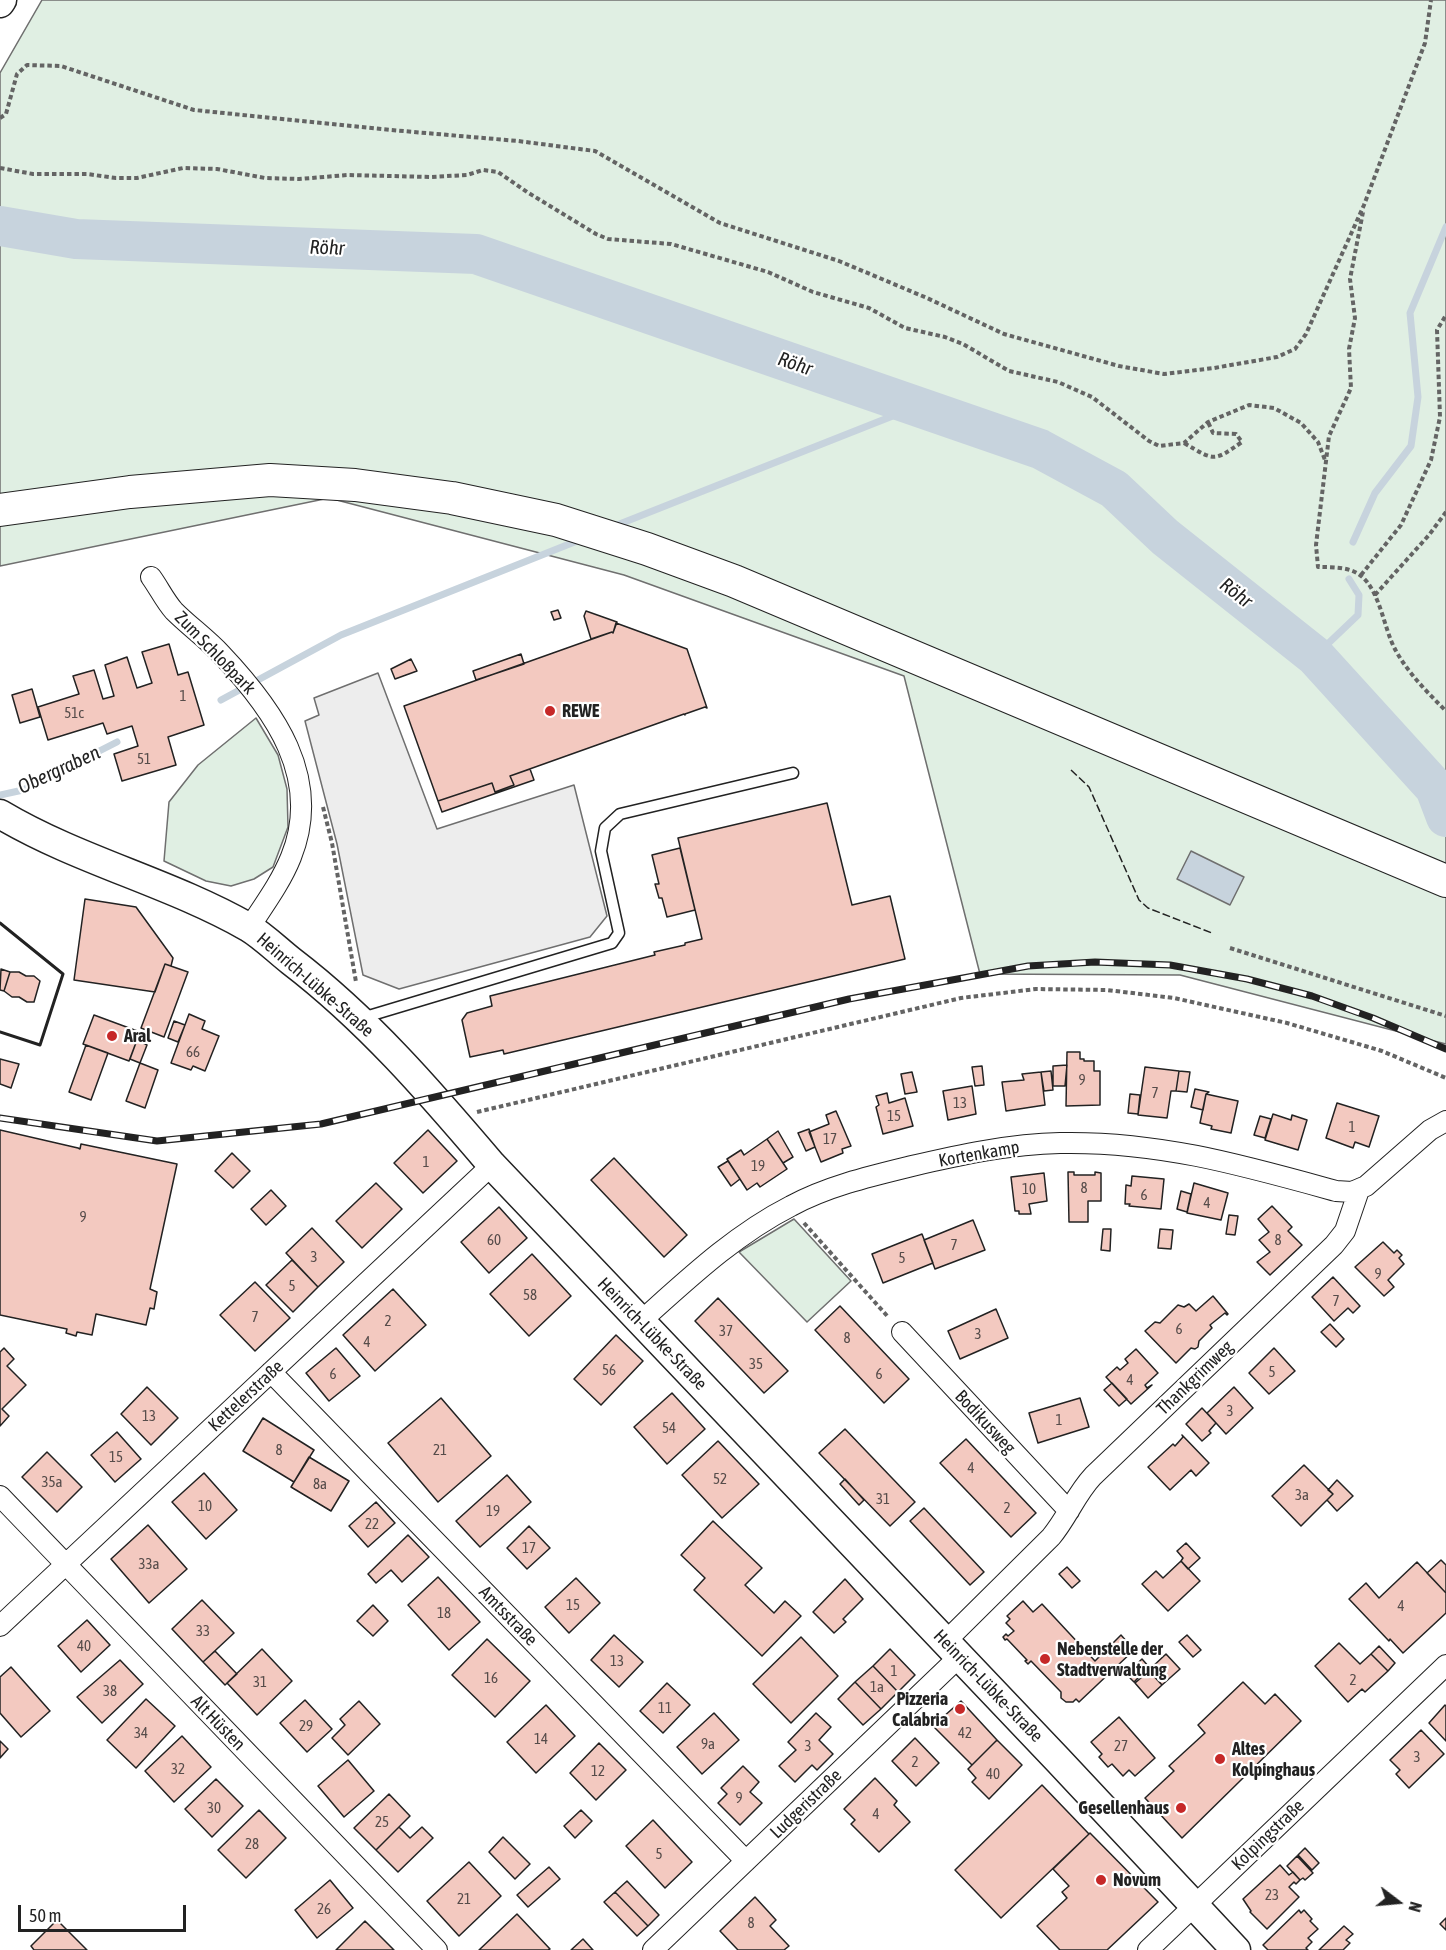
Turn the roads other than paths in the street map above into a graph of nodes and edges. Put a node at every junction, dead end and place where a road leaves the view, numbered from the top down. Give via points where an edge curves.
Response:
1 (0, 510) edge
2 (151, 577) dead end
3 (793, 773) dead end
4 (0, 813) edge
5 (1446, 882) edge
6 (249, 928) junction
7 (359, 1019) junction
8 (1446, 1121) edge
9 (492, 1165) junction
10 (1359, 1190) junction
11 (640, 1322) junction
12 (902, 1332) road end
13 (271, 1372) junction
14 (0, 1496) edge
15 (1069, 1511) junction
16 (65, 1565) junction
17 (0, 1626) edge
18 (952, 1649) junction
19 (1446, 1665) edge
20 (746, 1861) junction
21 (1194, 1906) junction
22 (437, 1950) edge
23 (652, 1950) edge
24 (1148, 1950) edge
25 (1236, 1950) edge

1 - 5 main road via 130,492 270,480 355,485 452,498 556,520 734,581
2 - 6 street, Zum Schloßpark via 173,610 243,677 288,745 298,773 300,831 291,858
3 - 7 lane via 620,814 605,828 600,851 619,933 612,943
4 - 6 street, Heinrich-Lübke-Straße via 41,837 194,900
6 - 7 street, Heinrich-Lübke-Straße
7 - 9 street, Heinrich-Lübke-Straße
8 - 10 street
9 - 11 street, Heinrich-Lübke-Straße
9 - 13 street, Kettelerstraße
10 - 11 street, Kortenkamp via 1336,1191 1172,1150 1058,1143 986,1151 832,1189 790,1206 725,1249
10 - 15 street, Thankgrimweg via 1345,1231 1335,1245 1082,1487
11 - 18 street, Heinrich-Lübke-Straße
12 - 15 street, Bodikusweg
13 - 16 street, Kettelerstraße
13 - 20 street, Amtsstraße
14 - 16 street, Alt Hüsten
15 - 18 street, Thankgrimweg via 1051,1537
16 - 17 street, Kettelerstraße
16 - 22 street, Alt Hüsten
18 - 20 street, Ludgeristraße
18 - 21 street, Heinrich-Lübke-Straße
19 - 21 street, Kolpingstraße
20 - 23 street, Ludgeristraße
21 - 24 street, Kolpingstraße
21 - 25 street, Heinrich-Lübke-Straße

